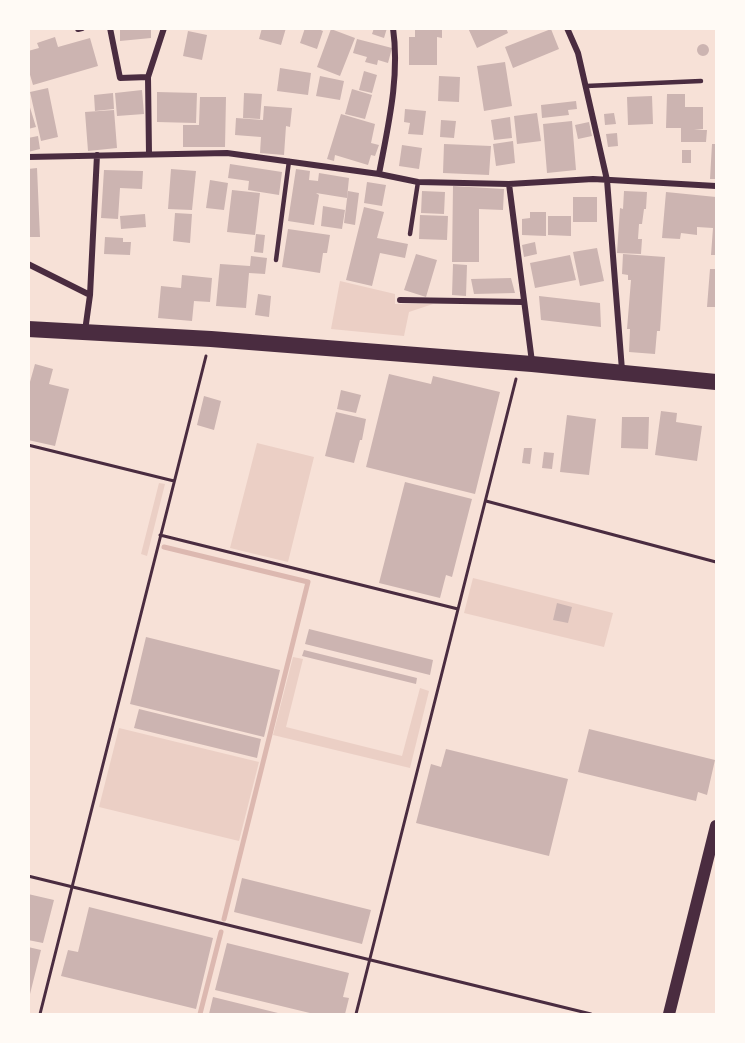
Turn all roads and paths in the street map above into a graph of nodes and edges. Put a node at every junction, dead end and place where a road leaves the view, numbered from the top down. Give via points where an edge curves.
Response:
1 (110, 28) edge
2 (164, 28) edge
3 (393, 28) edge
4 (567, 28) edge
5 (148, 77) junction
6 (701, 81) dead end
7 (586, 87) junction
8 (149, 154) junction
9 (97, 155) junction
10 (28, 157) edge
11 (289, 161) junction
12 (380, 174) junction
13 (608, 180) junction
14 (418, 182) junction
15 (509, 184) junction
16 (717, 186) edge
17 (410, 234) dead end
18 (276, 260) dead end
19 (28, 264) edge
20 (90, 295) junction
21 (400, 300) dead end
22 (523, 302) junction
23 (28, 329) edge
24 (85, 331) junction
25 (211, 339) junction
26 (526, 364) junction
27 (622, 374) junction
28 (717, 382) edge
29 (28, 445) edge
30 (174, 482) junction
31 (486, 501) junction
32 (160, 535) junction
33 (717, 562) edge
34 (458, 609) junction
35 (717, 826) edge
36 (28, 876) edge
37 (72, 886) junction
38 (370, 962) junction
39 (40, 1014) edge
40 (356, 1014) edge
41 (591, 1014) edge
42 (669, 1014) edge

1 - 5 street via 120,78
2 - 5 street
3 - 12 street via 394,96
4 - 7 street
5 - 8 street
6 - 7 lane
7 - 13 street
8 - 9 street
8 - 11 street via 226,153
9 - 10 street
9 - 20 street
11 - 12 street
11 - 18 lane
12 - 14 street
13 - 15 street
13 - 16 street
13 - 27 street
14 - 15 street
14 - 17 lane
15 - 22 street
19 - 20 street
20 - 24 street
21 - 22 street
22 - 26 street
23 - 24 highway
24 - 25 highway
25 - 26 highway
25 - 30 path
26 - 27 highway
26 - 31 path
27 - 28 highway
29 - 30 path
30 - 32 path
31 - 33 path
31 - 34 path
32 - 34 path
32 - 37 path
34 - 38 path
35 - 42 main road
36 - 37 path
37 - 38 path
37 - 39 path
38 - 40 path
38 - 41 path

